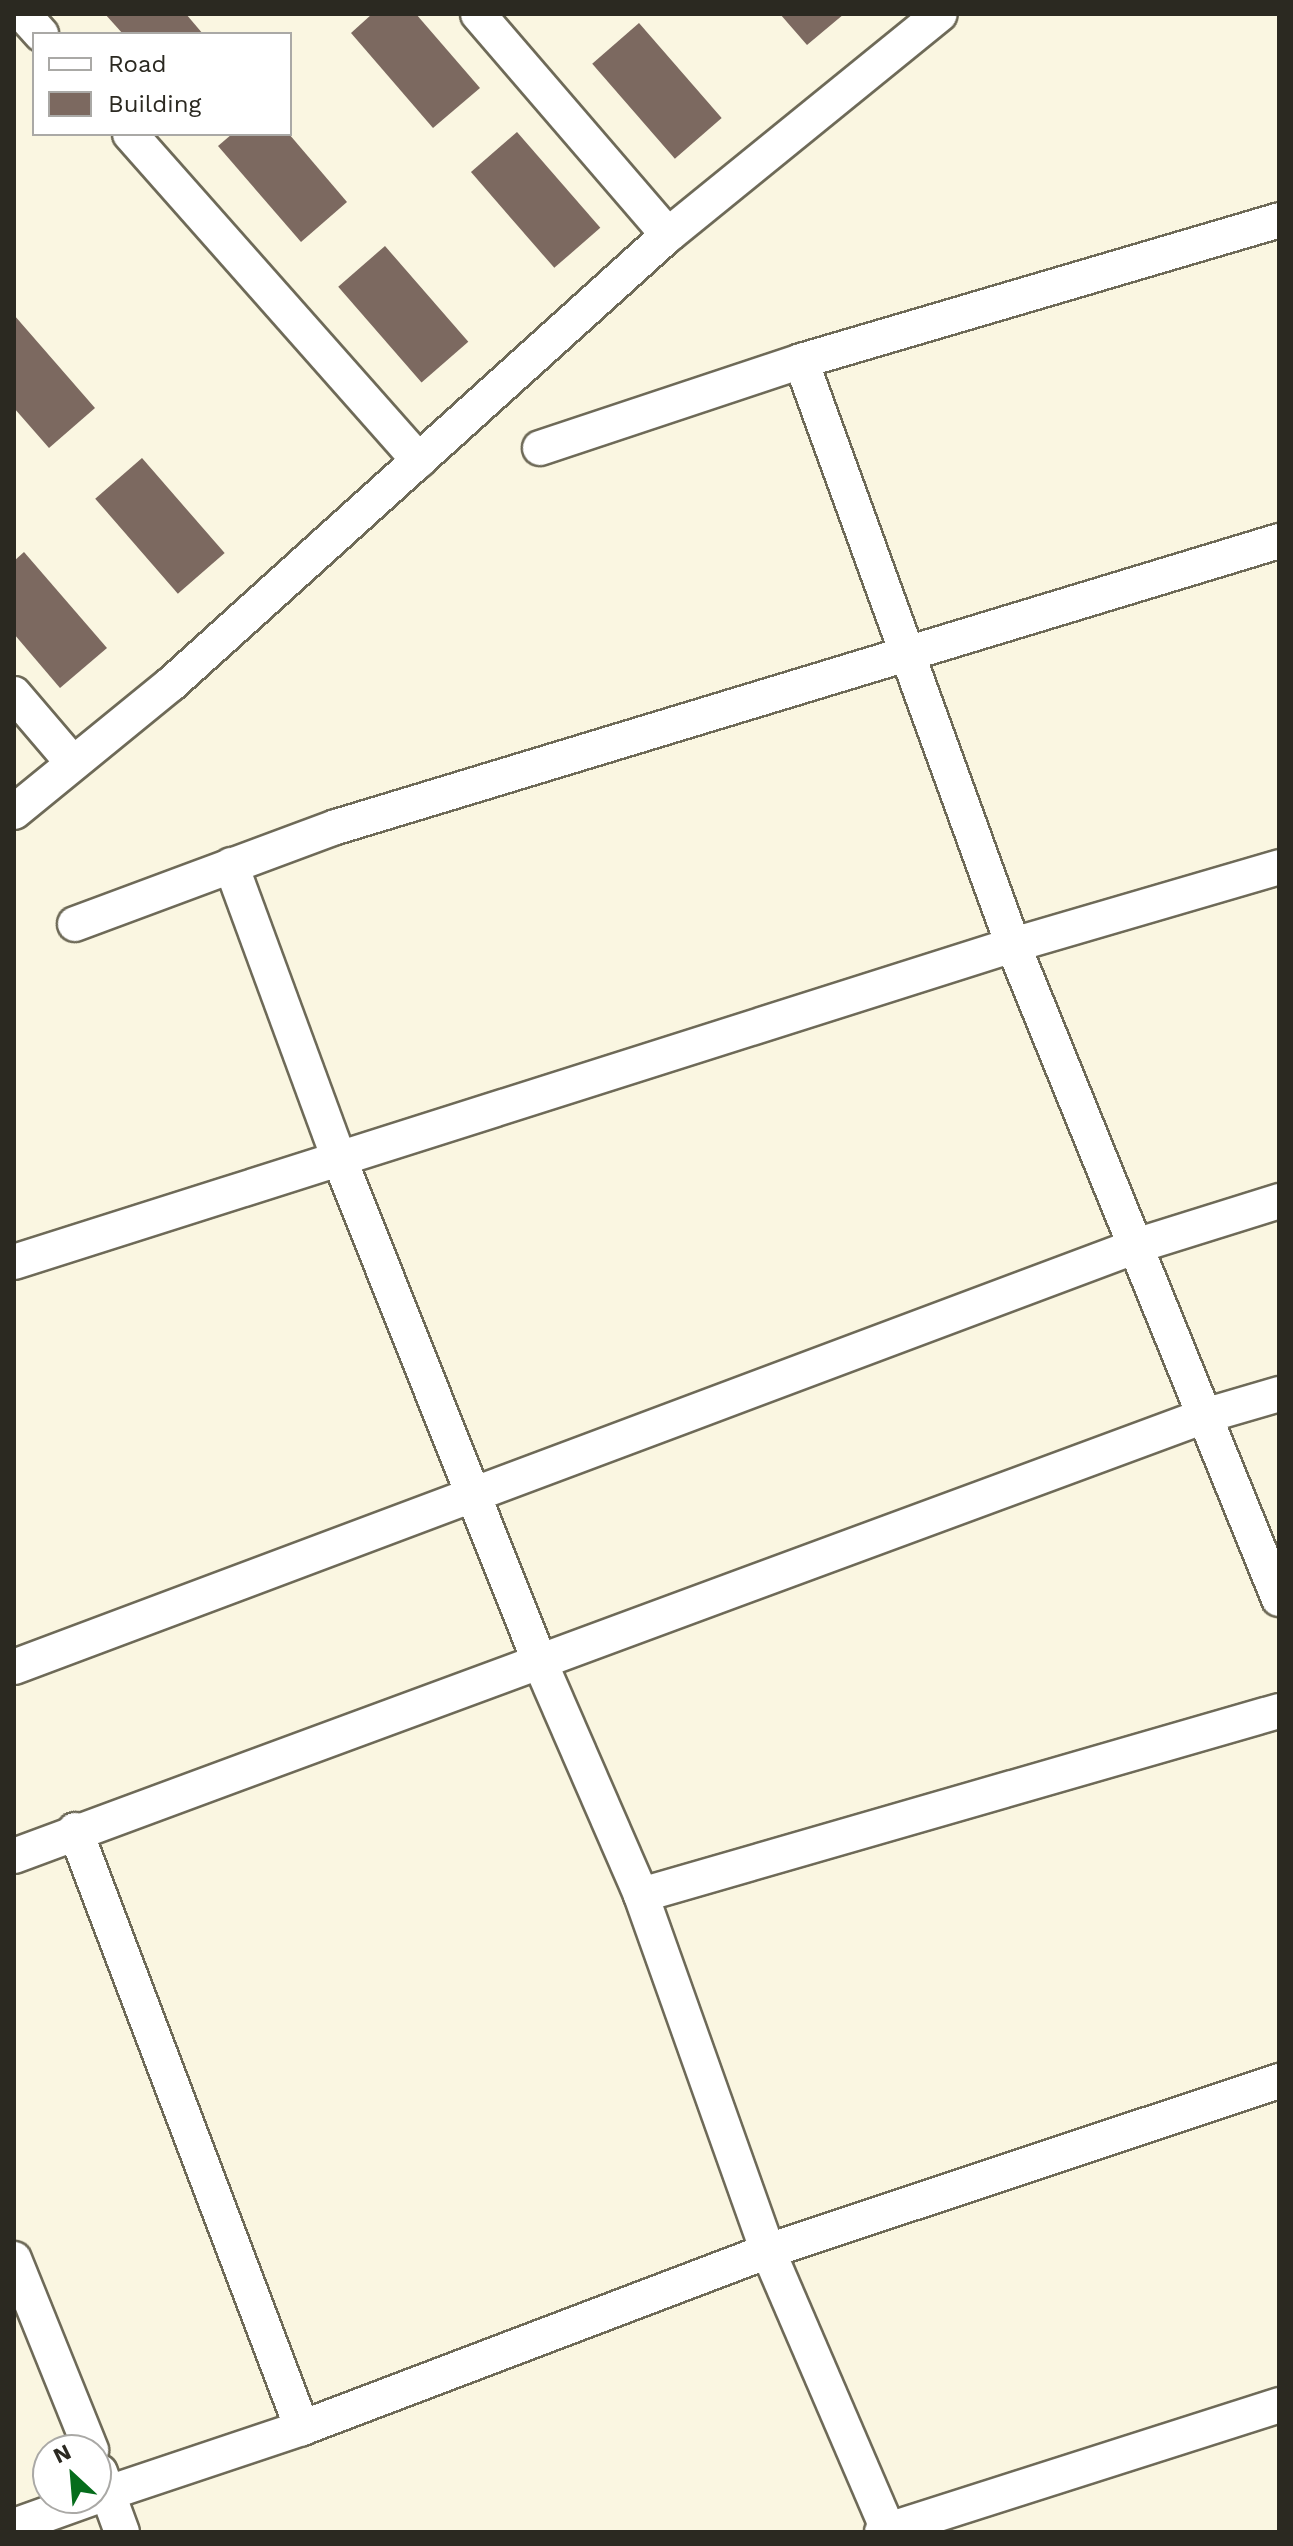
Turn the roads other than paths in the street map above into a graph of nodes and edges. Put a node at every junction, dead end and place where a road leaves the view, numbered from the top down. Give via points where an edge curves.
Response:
1 (23, 14) edge
2 (478, 14) edge
3 (939, 14) edge
4 (39, 32) edge
5 (132, 136) edge
6 (1279, 220) edge
7 (668, 235) junction
8 (801, 361) junction
9 (540, 448) dead end
10 (419, 461) junction
11 (1279, 541) edge
12 (904, 652) junction
13 (14, 694) edge
14 (73, 763) junction
15 (14, 812) edge
16 (231, 865) junction
17 (1279, 867) edge
18 (75, 924) dead end
19 (1013, 945) junction
20 (339, 1158) junction
21 (1279, 1201) edge
22 (1139, 1245) junction
23 (14, 1262) edge
24 (1279, 1394) edge
25 (1204, 1416) junction
26 (474, 1494) junction
27 (1279, 1599) edge
28 (539, 1660) junction
29 (14, 1667) edge
30 (1279, 1711) edge
31 (75, 1830) junction
32 (14, 1856) edge
33 (641, 1895) junction
34 (1279, 2081) edge
35 (768, 2251) junction
36 (14, 2259) edge
37 (1279, 2405) edge
38 (302, 2428) junction
39 (85, 2434) edge
40 (112, 2483) edge
41 (112, 2513) edge
42 (40, 2514) edge
43 (14, 2526) edge
44 (886, 2531) edge
45 (122, 2532) edge

1 - 4 street
2 - 7 street
3 - 7 street
5 - 10 street
6 - 8 street
7 - 10 street
8 - 9 street
8 - 12 street
10 - 14 street via 171,684
11 - 12 street
12 - 16 street via 336,827
12 - 19 street
13 - 14 street
14 - 15 street
16 - 18 street
16 - 20 street
17 - 19 street
19 - 20 street
19 - 22 street
20 - 23 street
20 - 26 street
21 - 22 street
22 - 25 street
22 - 26 street
24 - 25 street
25 - 27 street
25 - 28 street
26 - 28 street
26 - 29 street
28 - 31 street
28 - 33 street
30 - 33 street
31 - 32 street
31 - 38 street
33 - 35 street
34 - 35 street
35 - 38 street
35 - 44 street
36 - 39 street
37 - 44 street
38 - 40 street
41 - 45 street
42 - 43 street

